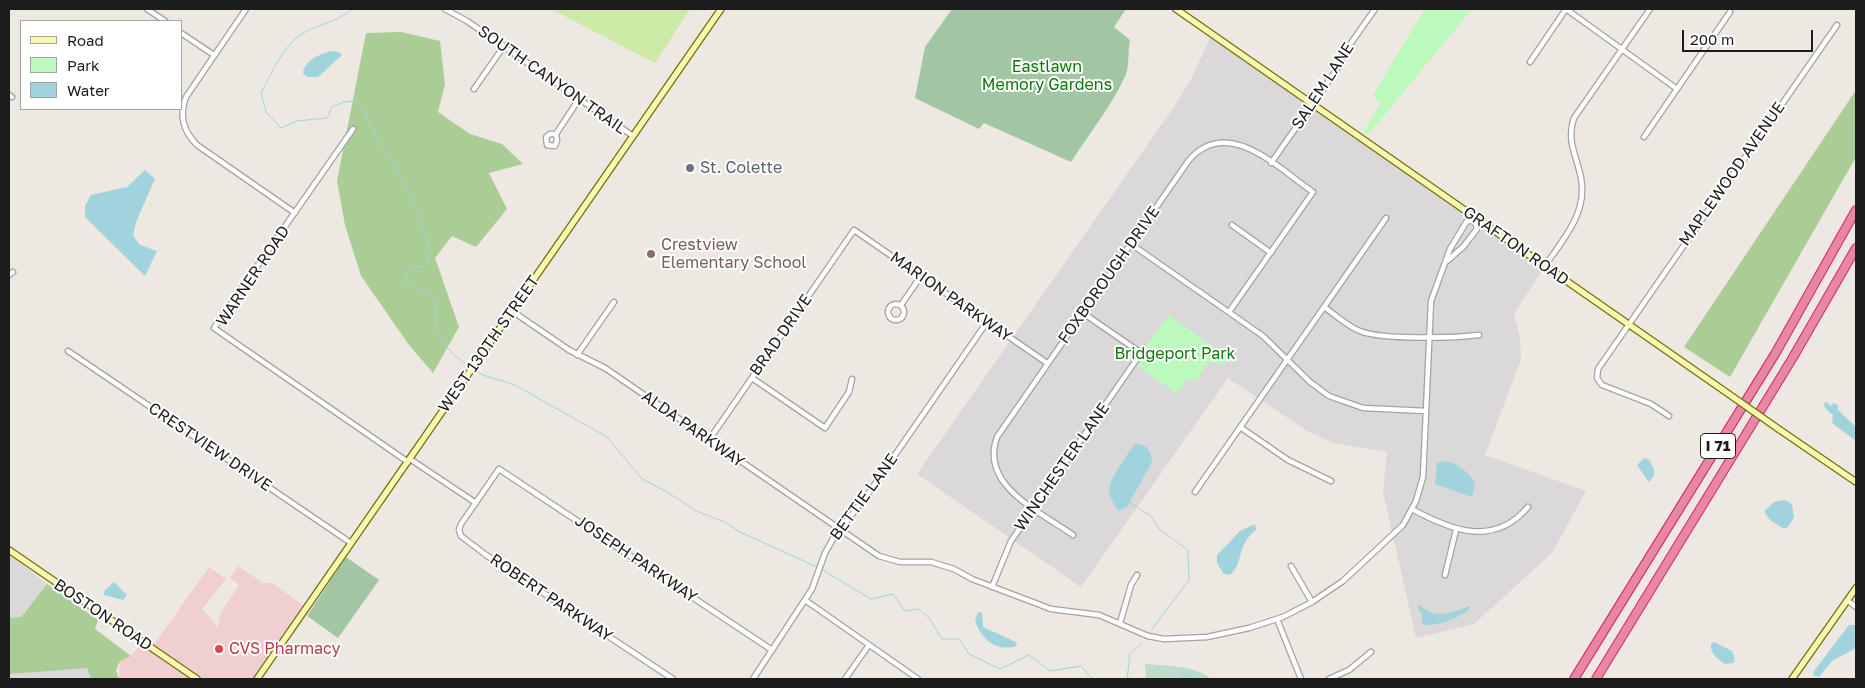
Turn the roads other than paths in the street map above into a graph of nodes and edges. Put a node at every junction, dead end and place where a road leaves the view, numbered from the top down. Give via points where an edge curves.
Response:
1 (147, 9) edge
2 (246, 9) edge
3 (444, 9) edge
4 (721, 9) edge
5 (1176, 9) edge
6 (1375, 9) edge
7 (1566, 9) edge
8 (1650, 9) edge
9 (1730, 12) dead end
10 (164, 20) edge
11 (1837, 26) dead end
12 (182, 33) edge
13 (504, 46) junction
14 (1622, 49) junction
15 (214, 55) junction
16 (1530, 62) dead end
17 (474, 89) dead end
18 (1677, 89) junction
19 (579, 99) junction
20 (1313, 104) junction
21 (354, 129) dead end
22 (556, 134) dead end
23 (633, 136) junction
24 (1644, 137) dead end
25 (1271, 163) junction
26 (1856, 210) edge
27 (295, 213) junction
28 (1386, 218) dead end
29 (1476, 219) junction
30 (1232, 225) dead end
31 (854, 230) joint
32 (1131, 244) junction
33 (1856, 248) edge
34 (1271, 253) junction
35 (1447, 261) junction
36 (1545, 266) junction
37 (921, 276) junction
38 (614, 302) dead end
39 (901, 305) dead end
40 (1324, 307) junction
41 (512, 311) junction
42 (1083, 312) junction
43 (1230, 312) junction
44 (987, 322) junction
45 (1628, 324) junction
46 (1480, 335) dead end
47 (1430, 337) junction
48 (68, 351) dead end
49 (577, 355) junction
50 (1288, 360) junction
51 (1047, 363) junction
52 (752, 378) junction
53 (852, 379) dead end
54 (1426, 411) junction
55 (1669, 416) dead end
56 (1240, 427) junction
57 (709, 440) junction
58 (409, 460) junction
59 (499, 469) joint
60 (1331, 481) dead end
61 (1856, 482) edge
62 (1195, 492) dead end
63 (476, 503) junction
64 (1034, 507) junction
65 (1528, 507) dead end
66 (1412, 510) junction
67 (840, 530) junction
68 (1456, 530) junction
69 (1073, 535) dead end
70 (351, 543) junction
71 (9, 550) edge
72 (1291, 566) dead end
73 (1137, 574) dead end
74 (1445, 575) dead end
75 (992, 587) junction
76 (1856, 588) edge
77 (805, 600) junction
78 (1848, 601) junction
79 (1312, 602) junction
80 (1856, 607) edge
81 (1277, 618) junction
82 (1120, 623) junction
83 (869, 645) junction
84 (772, 650) junction
85 (1371, 652) dead end
86 (197, 679) edge
87 (258, 679) edge
88 (673, 679) edge
89 (753, 679) edge
90 (845, 679) edge
91 (918, 679) edge
92 (1301, 679) edge
93 (1329, 679) edge
94 (1574, 679) edge
95 (1596, 679) edge
96 (1792, 679) edge

1 - 10 street
2 - 15 street
3 - 13 street, SOUTH CANYON TRAIL
4 - 23 street, WEST 130TH STREET
5 - 20 street, GRAFTON ROAD
6 - 20 street, SALEM LANE
7 - 14 street
7 - 16 street
8 - 14 street
9 - 18 street
11 - 45 street, MAPLEWOOD AVENUE
12 - 15 street
13 - 17 street
13 - 19 street, SOUTH CANYON TRAIL
14 - 18 street
14 - 36 street via 1574,118 1570,140 1582,180 1581,204 1572,226
15 - 27 street via 184,103 183,122 188,134 196,145
18 - 24 street
19 - 22 street
19 - 23 street, SOUTH CANYON TRAIL
20 - 25 street, SALEM LANE
20 - 29 street, GRAFTON ROAD
21 - 27 street, WARNER ROAD
23 - 41 street, WEST 130TH STREET
25 - 32 street, FOXBOROUGH DRIVE via 1234,142 1214,143 1201,149 1189,160
25 - 34 street, FOXBOROUGH DRIVE via 1313,192
26 - 94 highway, I 71 via 1776,354
27 - 58 street, WARNER ROAD via 214,328
28 - 40 street
29 - 35 street via 1477,229
29 - 35 street, ALDA PARKWAY via 1467,221 1460,231
29 - 36 street, GRAFTON ROAD
30 - 34 street
31 - 37 street, MARION PARKWAY
31 - 52 street, BRAD DRIVE
32 - 42 street, FOXBOROUGH DRIVE
32 - 43 street
33 - 95 highway, I 71 via 1792,359
34 - 43 street
35 - 47 street, ALDA PARKWAY via 1433,293
36 - 45 street, GRAFTON ROAD
37 - 39 street
37 - 44 street, MARION PARKWAY
38 - 49 street
40 - 47 street via 1365,333
40 - 50 street
41 - 49 street, ALDA PARKWAY
41 - 58 street, WEST 130TH STREET
42 - 51 street, FOXBOROUGH DRIVE
42 - 64 street, WINCHESTER LANE via 1141,353
43 - 50 street
44 - 51 street, MARION PARKWAY
44 - 67 street, BETTIE LANE
45 - 55 street, MAPLEWOOD AVENUE via 1598,368 1598,380 1604,386 1653,405
45 - 61 street, GRAFTON ROAD, bridge
46 - 47 street
47 - 54 street, ALDA PARKWAY
48 - 70 street, CRESTVIEW DRIVE
49 - 57 street, ALDA PARKWAY via 605,368
50 - 54 street via 1314,386 1344,403 1363,408
50 - 56 street
51 - 64 street, FOXBOROUGH DRIVE via 1000,430 994,450 995,469 1002,483
52 - 53 street via 825,428 849,392
52 - 57 street, BRAD DRIVE
54 - 66 street, ALDA PARKWAY via 1423,477
56 - 60 street via 1288,460
56 - 62 street
57 - 67 street, ALDA PARKWAY
58 - 63 street
58 - 70 street, WEST 130TH STREET
59 - 63 street, ROBERT PARKWAY
59 - 84 street, JOSEPH PARKWAY
63 - 88 street, ROBERT PARKWAY via 459,527 461,536
64 - 69 street, FOXBOROUGH DRIVE
64 - 75 street, WINCHESTER LANE via 1008,545
65 - 68 street via 1517,519 1496,529 1481,532
66 - 68 street
66 - 79 street, ALDA PARKWAY via 1399,530 1366,562
67 - 75 street, ALDA PARKWAY via 872,552 895,562 931,562
67 - 77 street, BETTIE LANE via 829,545
68 - 74 street
70 - 87 street, WEST 130TH STREET
71 - 86 street, BOSTON ROAD
72 - 79 street
73 - 82 street
75 - 82 street, ALDA PARKWAY via 1051,609 1099,615
76 - 78 street
77 - 83 street
77 - 84 street, BETTIE LANE
78 - 80 street
78 - 96 street
79 - 81 street, ALDA PARKWAY
81 - 82 street, ALDA PARKWAY via 1239,631 1181,639 1148,636
81 - 92 street
83 - 90 street
83 - 91 street
84 - 89 street, BETTIE LANE
85 - 93 street via 1349,670

